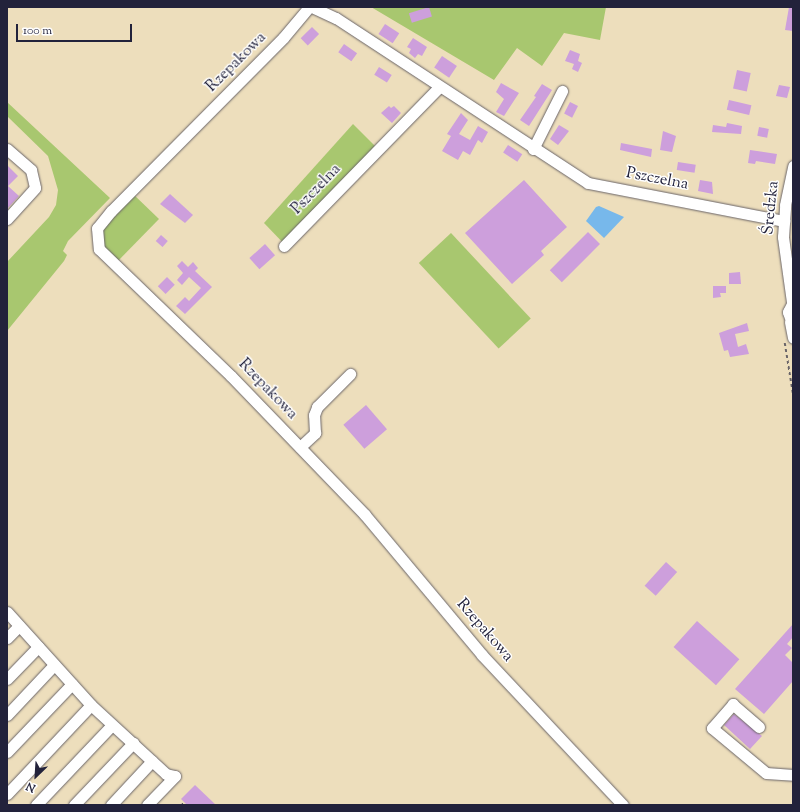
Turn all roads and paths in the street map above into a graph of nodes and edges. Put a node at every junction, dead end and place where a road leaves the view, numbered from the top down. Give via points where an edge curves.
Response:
1 (309, 7) edge
2 (312, 7) edge
3 (439, 87) junction
4 (562, 91) dead end
5 (7, 149) edge
6 (533, 149) junction
7 (793, 166) edge
8 (7, 219) edge
9 (784, 221) junction
10 (284, 246) dead end
11 (785, 253) junction
12 (793, 273) edge
13 (792, 302) edge
14 (792, 324) edge
15 (789, 340) edge
16 (350, 374) dead end
17 (793, 393) edge
18 (300, 447) junction
19 (7, 612) edge
20 (19, 626) junction
21 (7, 638) edge
22 (38, 646) junction
23 (54, 665) junction
24 (7, 679) edge
25 (72, 684) junction
26 (91, 705) junction
27 (7, 715) edge
28 (112, 725) junction
29 (759, 727) dead end
30 (133, 743) junction
31 (7, 752) edge
32 (152, 762) junction
33 (793, 775) edge
34 (7, 794) edge
35 (36, 805) edge
36 (74, 805) edge
37 (111, 805) edge
38 (147, 805) edge
39 (623, 805) edge

1 - 18 street, Rzepakowa via 283,38 111,211 97,228 96,238 99,249 108,259 231,376
2 - 3 street, Pszczelna via 336,18
3 - 6 street, Pszczelna
3 - 10 street, Pszczelna
4 - 6 street
5 - 8 street via 31,170 35,188
6 - 9 street, Pszczelna via 588,183
7 - 9 street, Średzka
9 - 11 street, Średzka
11 - 12 street, Średzka
11 - 13 street, Średzka
13 - 14 street, Średzka via 788,312
14 - 15 street
15 - 17 path
16 - 18 street via 316,407 314,414 317,430
18 - 39 street, Rzepakowa via 365,515 482,655
19 - 20 street
20 - 21 street
20 - 22 street
22 - 23 street
22 - 24 street
23 - 25 street
23 - 27 street
25 - 26 street
25 - 31 street
26 - 28 street
26 - 34 street
28 - 30 street
28 - 35 street
29 - 33 street via 733,704 712,728 766,773
30 - 32 street
30 - 36 street
32 - 37 street
32 - 38 street via 166,774 175,776

